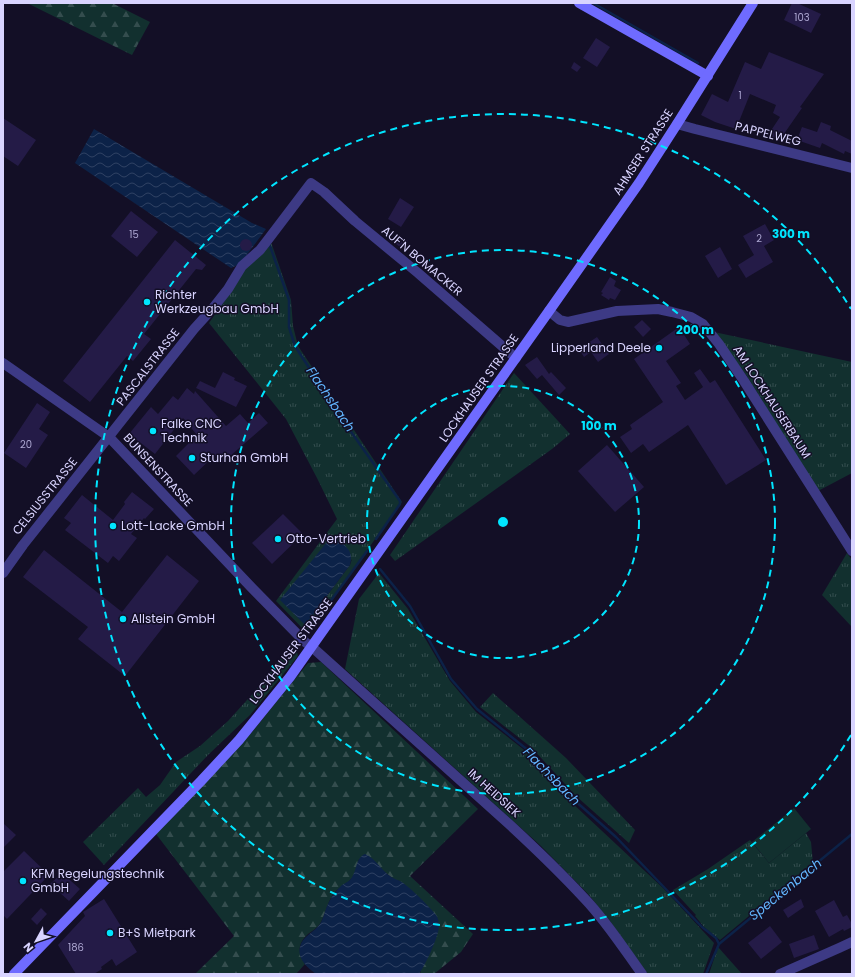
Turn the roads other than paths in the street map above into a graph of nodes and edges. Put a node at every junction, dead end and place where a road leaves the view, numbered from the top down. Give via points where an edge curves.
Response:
1 (578, 3) edge
2 (754, 3) edge
3 (708, 76) junction
4 (677, 124) junction
5 (852, 168) edge
6 (311, 183) joint
7 (549, 311) junction
8 (516, 358) junction
9 (3, 363) edge
10 (109, 437) junction
11 (852, 551) edge
12 (3, 573) edge
13 (312, 647) junction
14 (852, 942) edge
15 (14, 974) edge
16 (642, 974) edge
17 (780, 974) edge

1 - 3 street
2 - 3 street, AHMSER STRASSE
3 - 4 street, AHMSER STRASSE
4 - 5 street, PAPPELWEG
4 - 7 street, AHMSER STRASSE
6 - 8 street, AUF'N BOMACKER
6 - 10 street, PASCALSTRASSE via 260,250 242,266 228,289
7 - 8 street, LOCKHAUSER STRASSE
7 - 11 street, AM LOCKHAUSERBAUM via 560,320 568,322 617,311 658,309 691,317 703,324 744,381
8 - 13 street, LOCKHAUSER STRASSE
9 - 10 street, BUNSENSTRASSE
10 - 12 street, CELSIUSSTRASSE
10 - 13 street, BUNSENSTRASSE via 252,588
13 - 15 street, LOCKHAUSER STRASSE via 239,740
13 - 16 street, IM HEIDSIEK via 539,852 586,899
14 - 17 street

